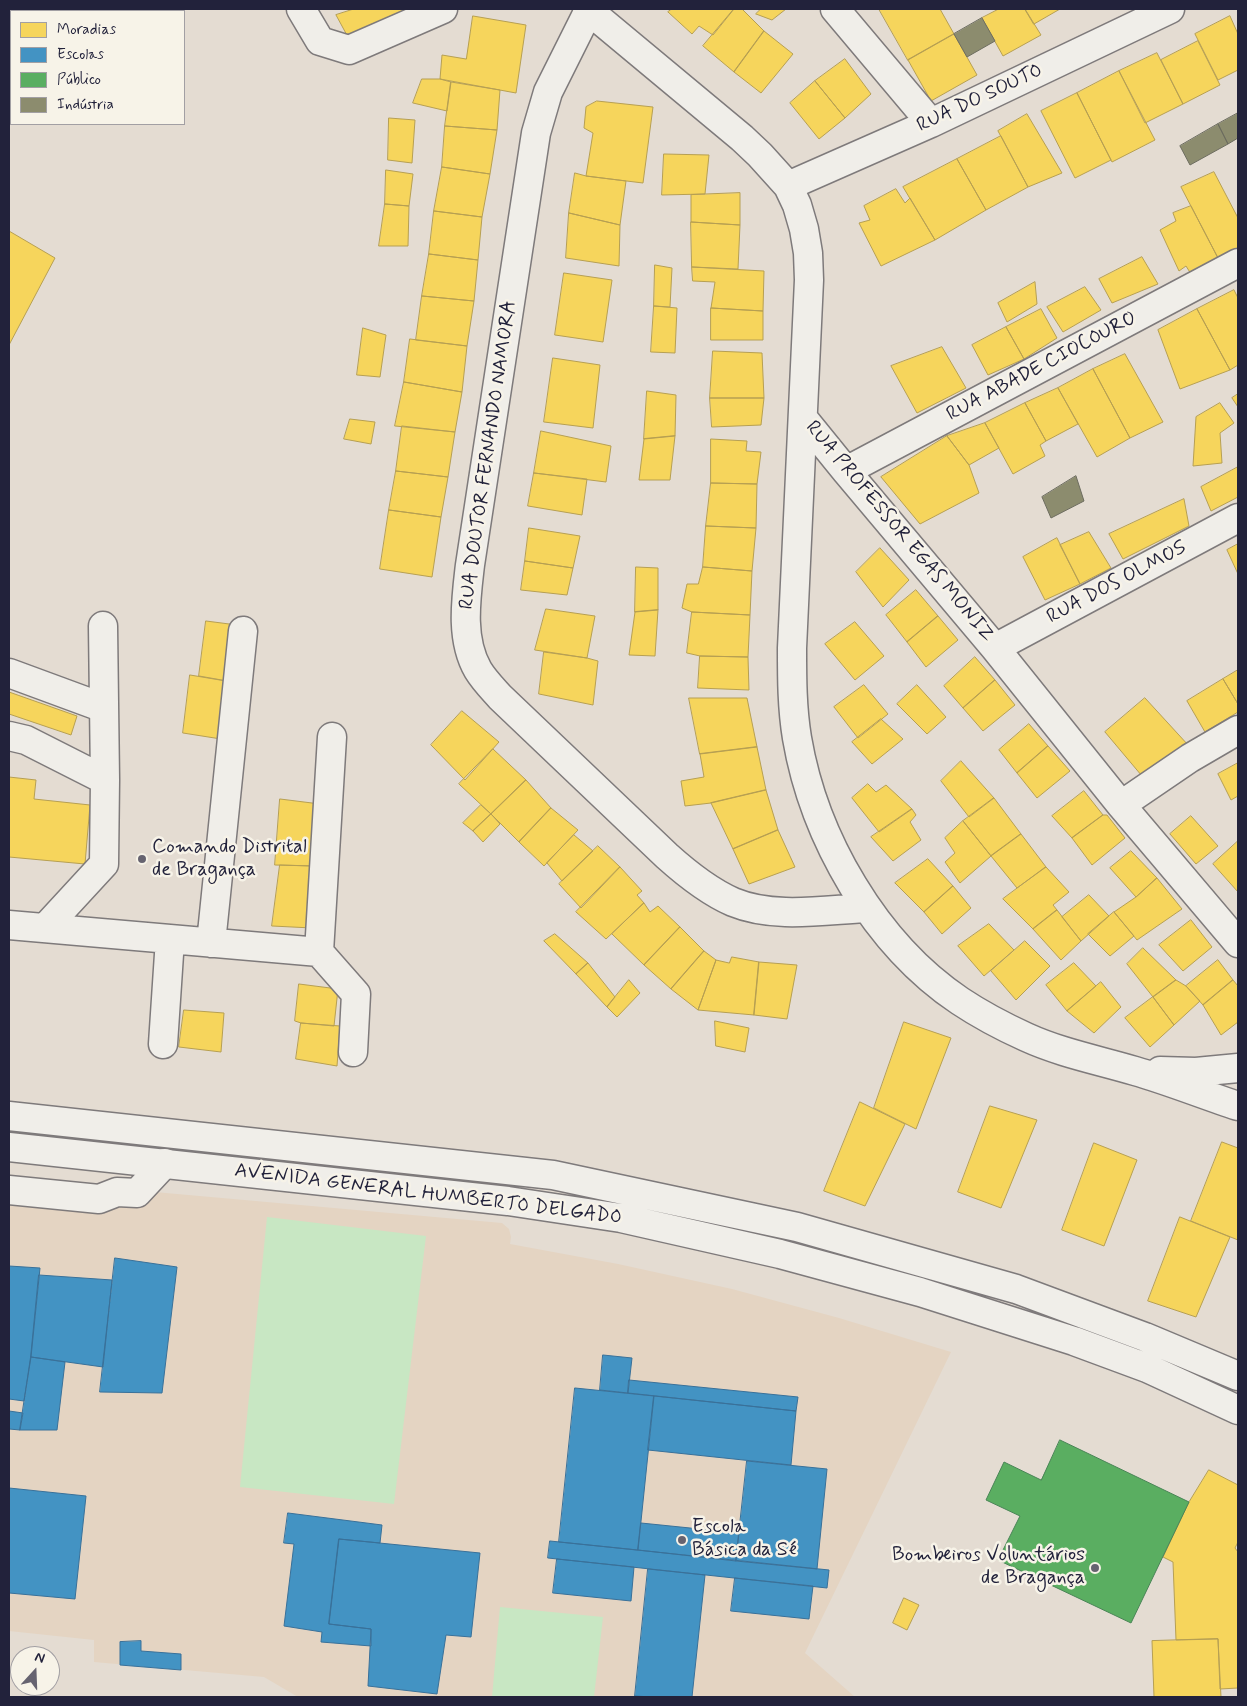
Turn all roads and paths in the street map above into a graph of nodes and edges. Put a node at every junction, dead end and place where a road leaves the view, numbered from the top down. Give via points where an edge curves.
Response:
1 (301, 9) edge
2 (443, 9) edge
3 (834, 9) edge
4 (1170, 9) edge
5 (588, 10) edge
6 (931, 123) junction
7 (788, 186) junction
8 (1238, 263) edge
9 (803, 418) junction
10 (846, 471) junction
11 (1238, 518) edge
12 (103, 626) dead end
13 (243, 631) dead end
14 (995, 648) junction
15 (9, 673) edge
16 (104, 708) junction
17 (1238, 730) edge
18 (9, 736) edge
19 (332, 737) dead end
20 (105, 780) junction
21 (1121, 805) junction
22 (866, 908) junction
23 (9, 925) edge
24 (46, 928) junction
25 (170, 939) junction
26 (1238, 942) edge
27 (211, 943) junction
28 (319, 952) junction
29 (163, 1044) dead end
30 (353, 1052) dead end
31 (1238, 1068) edge
32 (1136, 1071) junction
33 (1238, 1106) edge
34 (9, 1116) edge
35 (9, 1147) edge
36 (165, 1163) junction
37 (9, 1190) edge
38 (1232, 1369) edge
39 (1237, 1410) edge

1 - 2 street via 320,41 349,50
3 - 6 street
4 - 6 street, RUA DO SOUTO
5 - 7 street, RUA PROFESSOR EGAS MONIZ via 742,138
5 - 22 street, RUA DOUTOR FERNANDO NAMORA via 548,92 536,133 470,565 466,632 470,651 477,668 500,698 667,856 712,891 734,902 761,909
6 - 7 street, RUA DO SOUTO
7 - 9 street, RUA PROFESSOR EGAS MONIZ via 797,205 808,253
8 - 10 street, RUA ABADE CIOCOURO
9 - 10 street, RUA PROFESSOR EGAS MONIZ
9 - 22 street via 792,648 797,738 812,798 823,826
10 - 14 street, RUA PROFESSOR EGAS MONIZ
11 - 14 street, RUA DOS OLMOS
12 - 16 street
13 - 27 street
14 - 21 street, RUA PROFESSOR EGAS MONIZ
15 - 16 street
16 - 20 street
17 - 21 street
18 - 20 street via 26,740
19 - 28 street
20 - 24 street via 104,864
21 - 26 street, RUA PROFESSOR EGAS MONIZ
22 - 32 street via 918,967 959,1001 1028,1038
23 - 24 street
24 - 25 street
25 - 27 street
25 - 29 street
27 - 28 street
28 - 30 street via 356,994
31 - 32 street via 1196,1072
32 - 33 street
34 - 38 street, AVENIDA GENERAL HUMBERTO DELGADO via 553,1175 797,1227 1016,1289
35 - 36 street, AVENIDA GENERAL HUMBERTO DELGADO
36 - 37 street via 137,1193 117,1192 99,1199
36 - 39 street, AVENIDA GENERAL HUMBERTO DELGADO via 508,1201 621,1218 780,1254 920,1292 1074,1341 1147,1368

